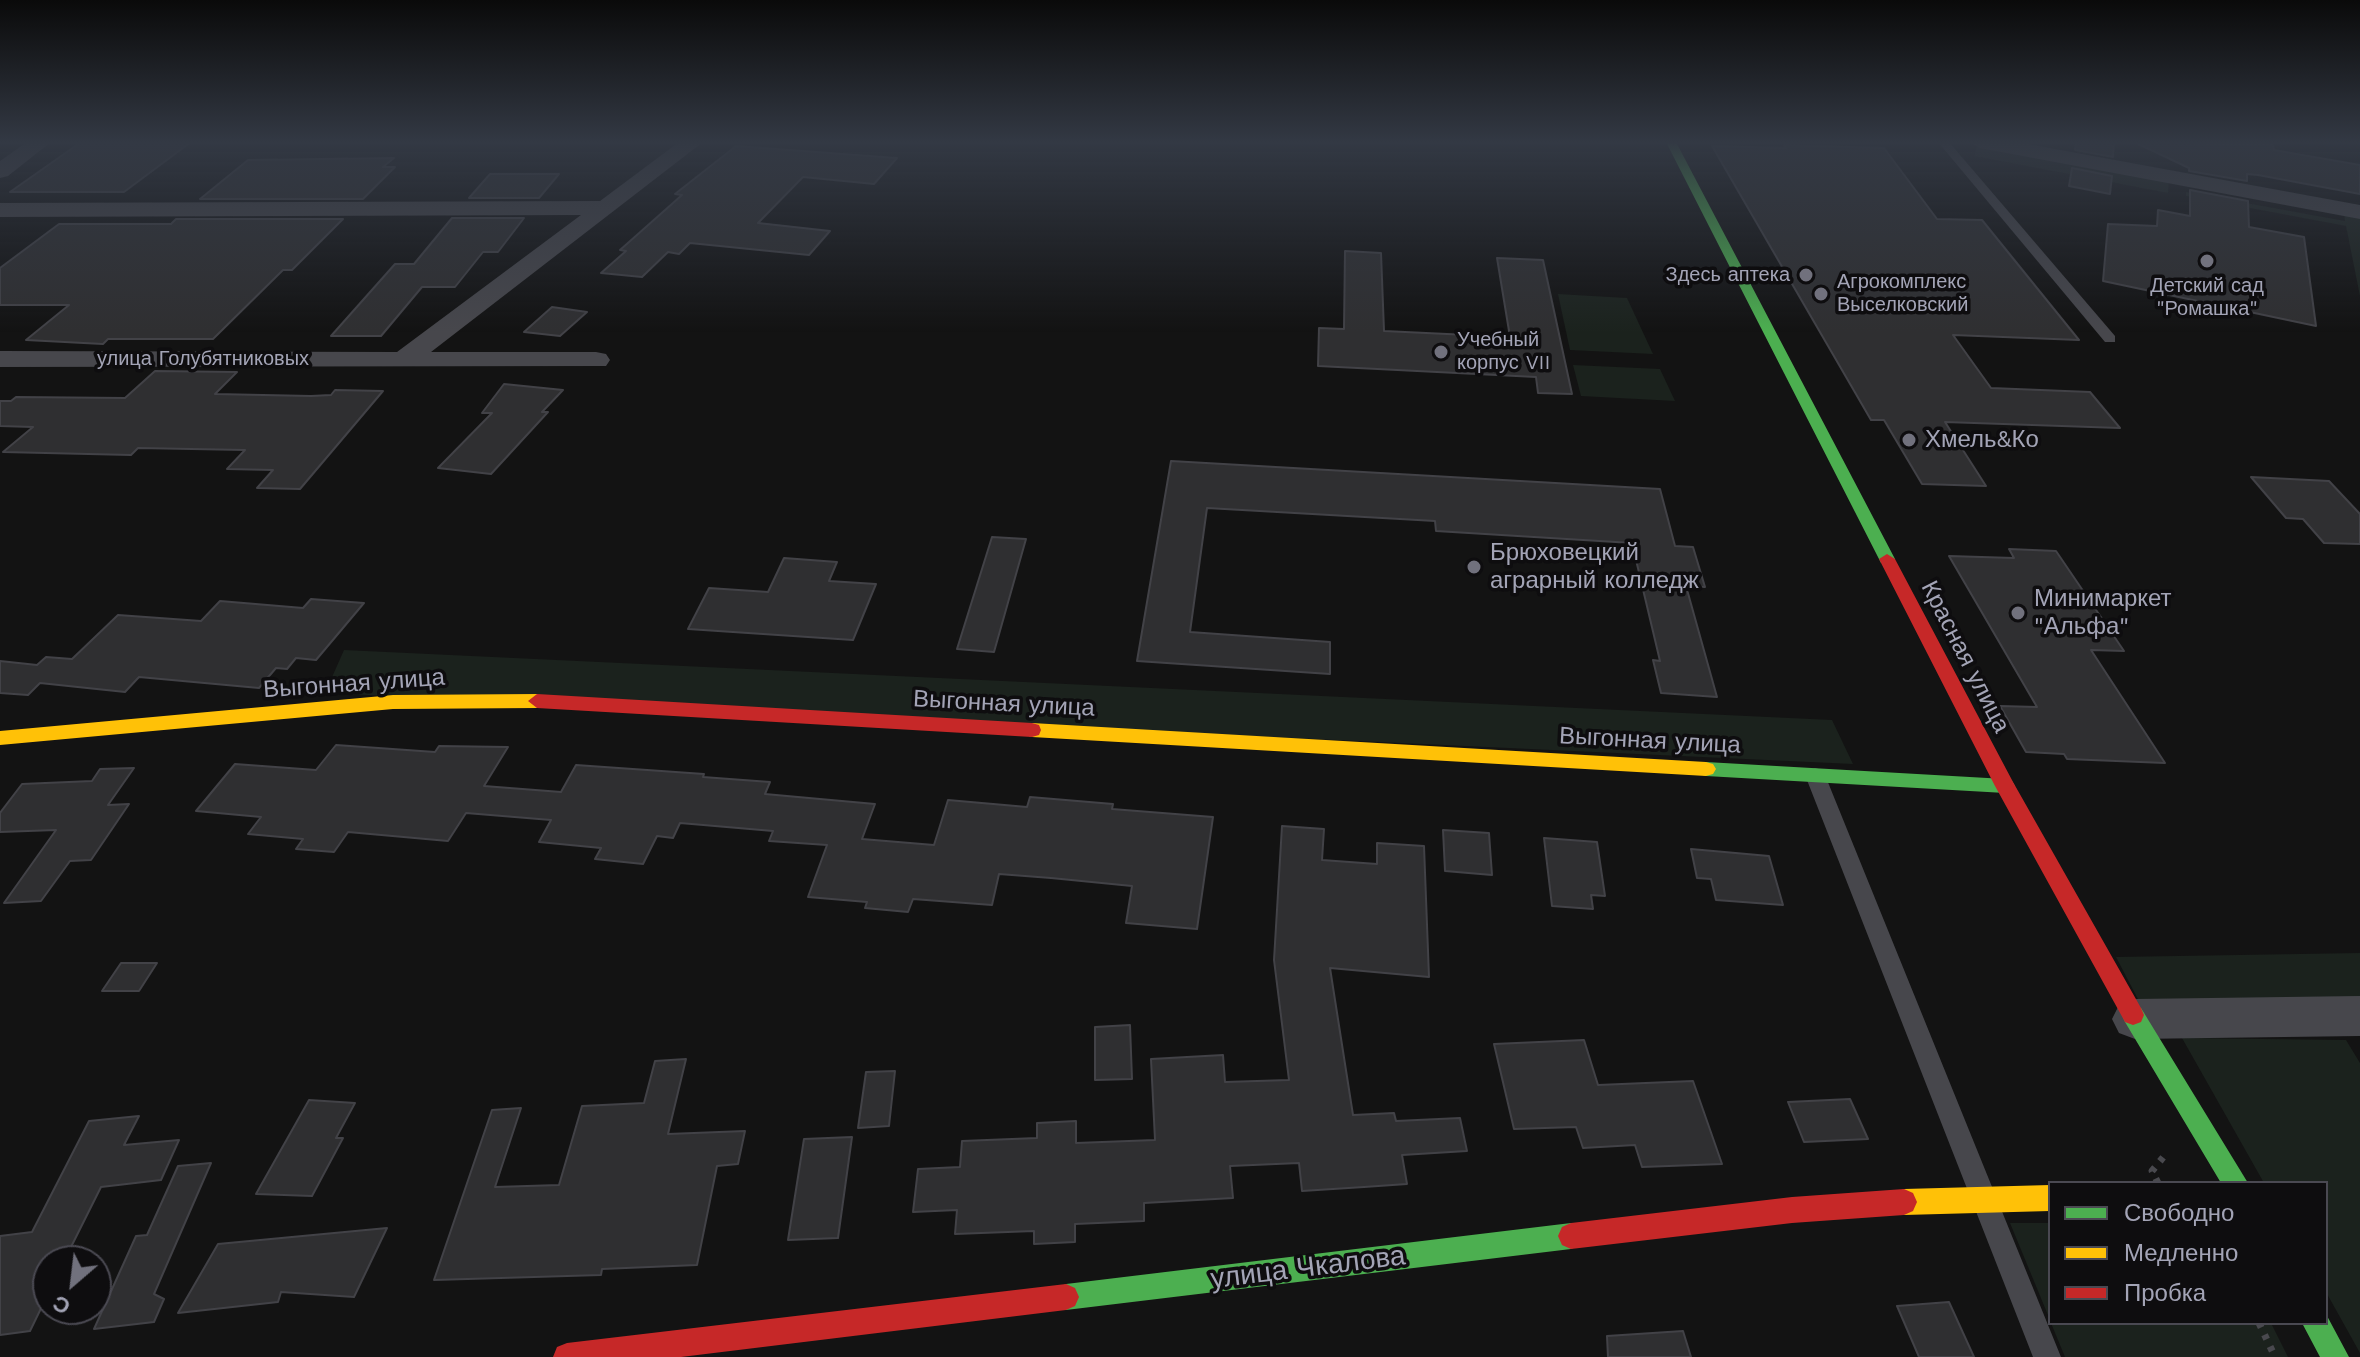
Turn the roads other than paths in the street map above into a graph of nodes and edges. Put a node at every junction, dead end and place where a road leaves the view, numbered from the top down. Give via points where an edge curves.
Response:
1 (607, 205) edge
2 (1704, 205) edge
3 (1997, 205) edge
4 (2324, 205) edge
5 (603, 208) junction
6 (0, 210) edge
7 (2360, 212) edge
8 (2110, 339) dead end
9 (406, 358) junction
10 (0, 359) edge
11 (596, 360) dead end
12 (0, 738) edge
13 (1815, 775) junction
14 (2005, 786) junction
15 (2135, 1019) junction
16 (2356, 1022) edge
17 (2234, 1181) edge
18 (2048, 1198) edge
19 (1984, 1199) junction
20 (2317, 1325) edge
21 (567, 1357) edge
22 (2047, 1357) edge
23 (2335, 1357) edge

1 - 5 street
2 - 14 street, Красная улица
3 - 8 lane
4 - 7 street
5 - 6 street
5 - 9 street
9 - 10 street, улица Голубятниковых
9 - 11 street, улица Голубятниковых
12 - 13 street, Выгонная улица via 393,702 516,700
13 - 14 street, Выгонная улица
13 - 19 lane
14 - 15 street, Красная улица
15 - 16 street
15 - 17 street, Красная улица
18 - 19 street, улица Чкалова
19 - 21 street, улица Чкалова via 1792,1210
19 - 22 lane
20 - 23 street

